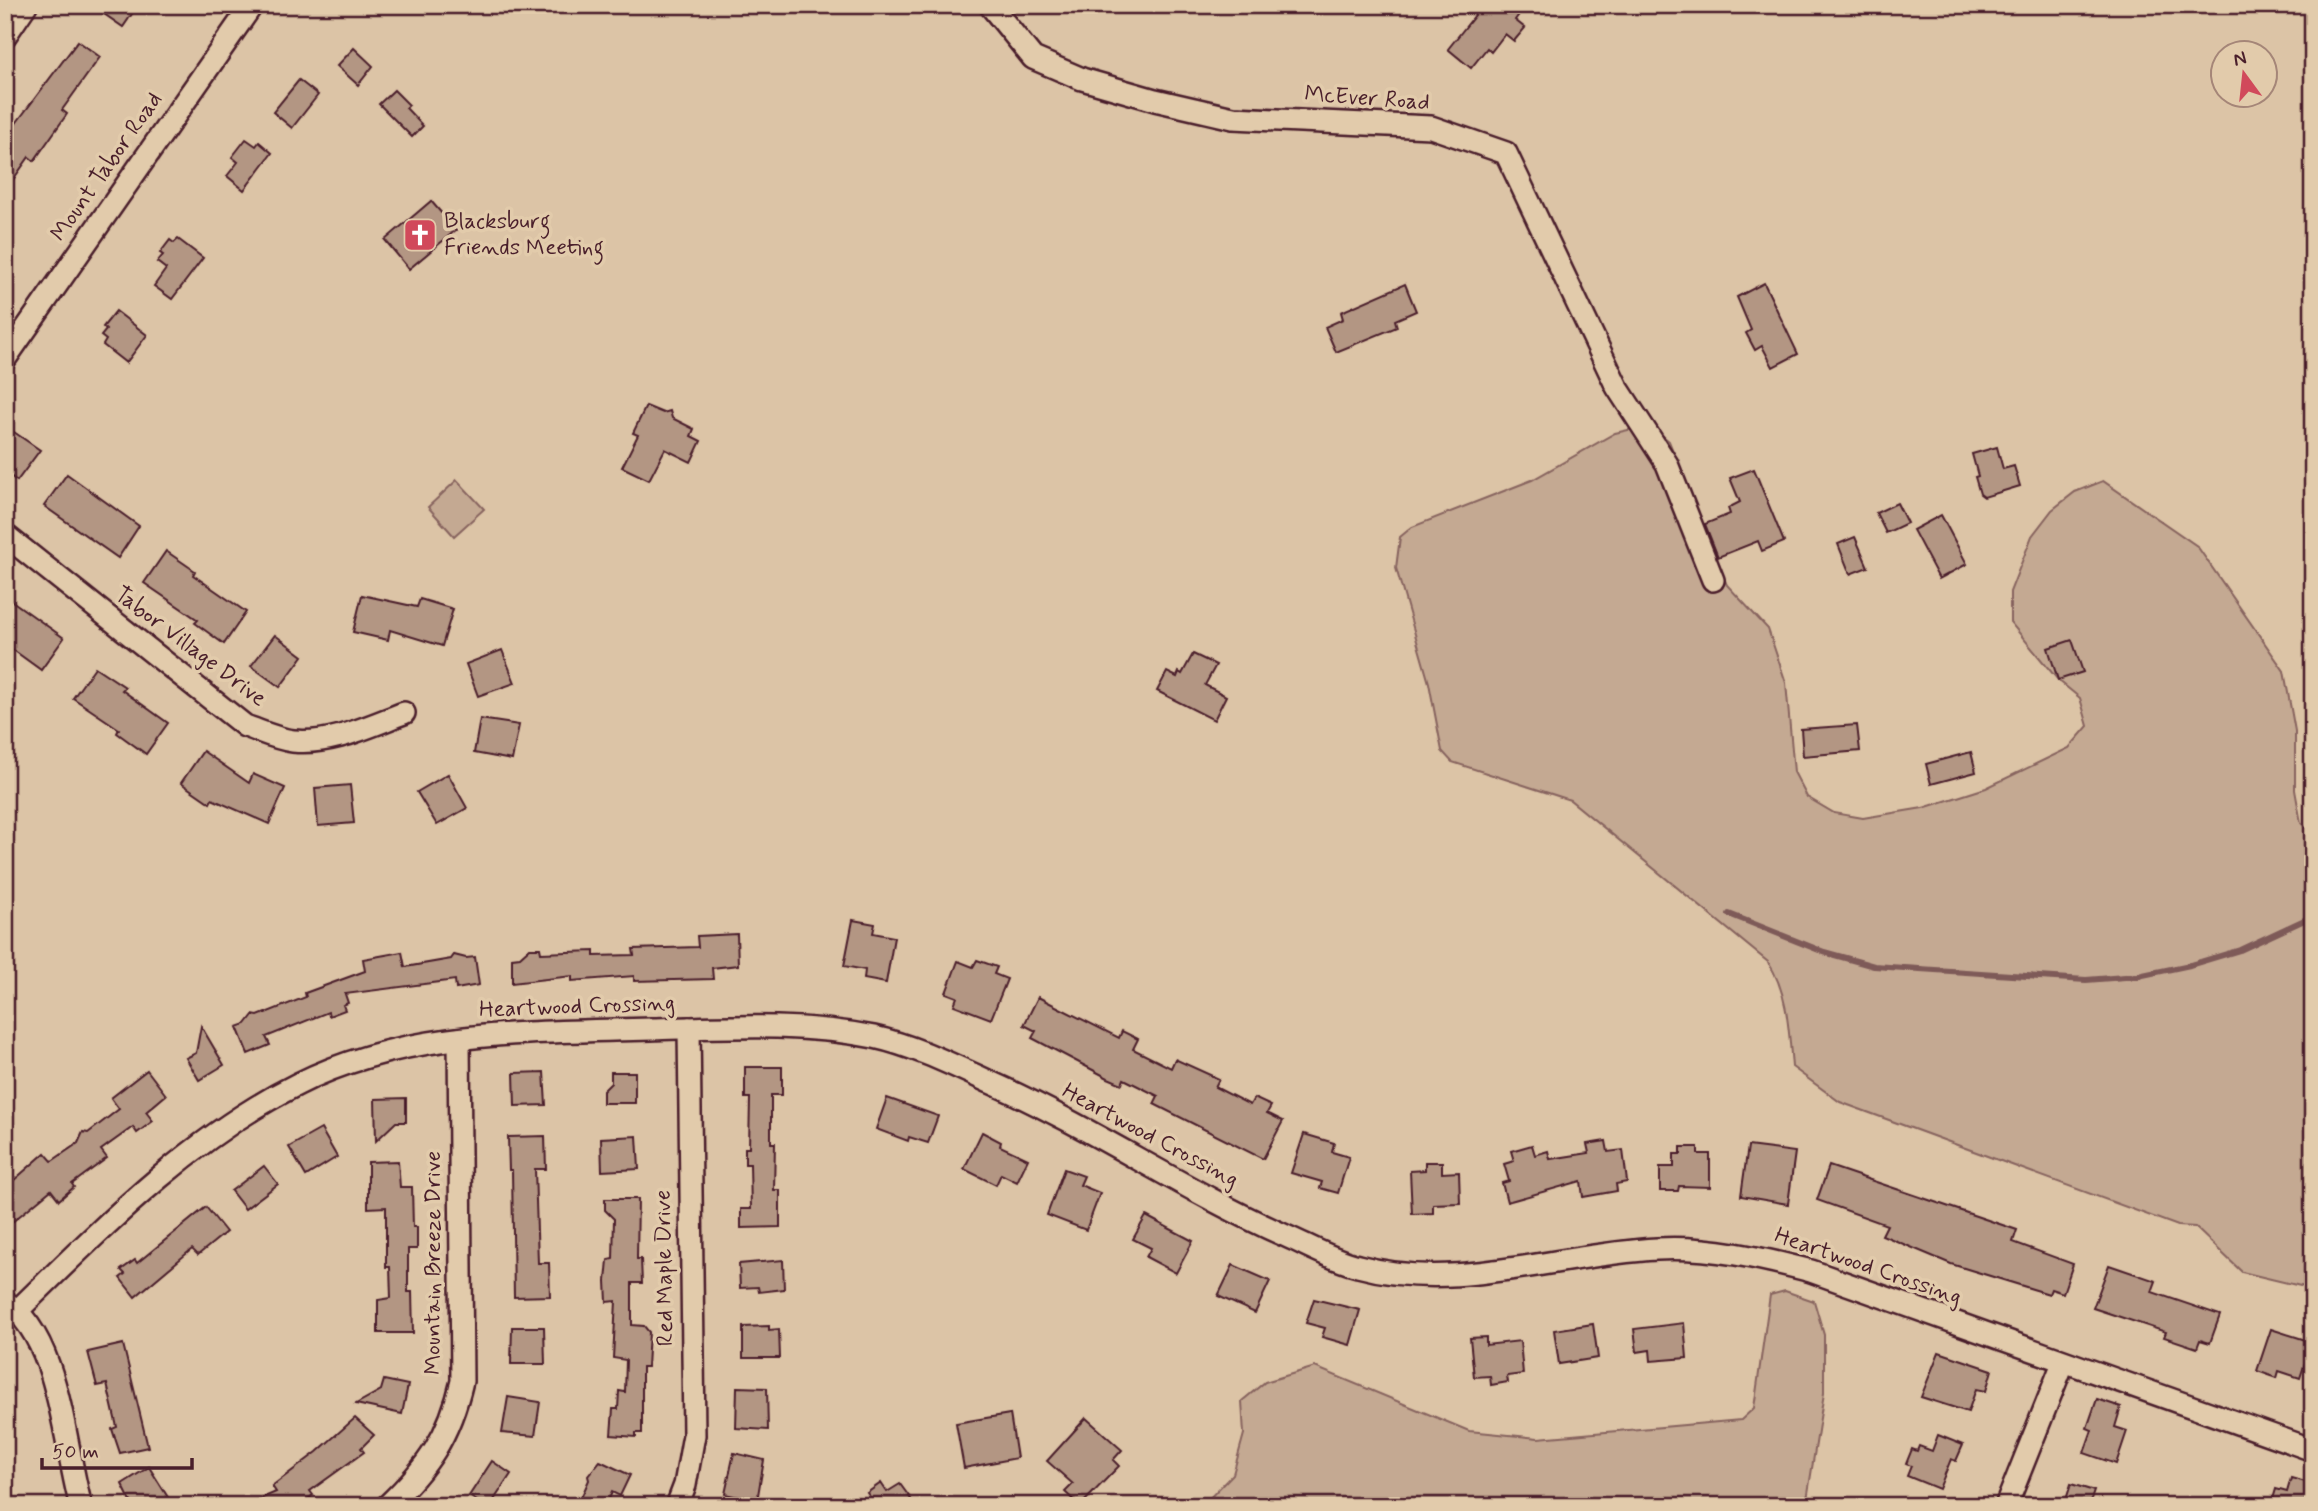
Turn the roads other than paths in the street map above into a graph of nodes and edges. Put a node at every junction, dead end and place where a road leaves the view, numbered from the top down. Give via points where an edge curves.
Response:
1 (26, 5) edge
2 (253, 5) edge
3 (990, 5) edge
4 (5, 36) edge
5 (5, 359) edge
6 (5, 535) edge
7 (1713, 580) dead end
8 (404, 713) dead end
9 (689, 1028) junction
10 (458, 1039) junction
11 (12, 1306) edge
12 (2063, 1363) junction
13 (2313, 1450) edge
14 (81, 1506) edge
15 (387, 1506) edge
16 (677, 1506) edge
17 (2006, 1506) edge

1 - 4 street
2 - 5 street, Mount Tabor Road
3 - 7 street, McEver Road via 1033,58 1082,79 1155,100 1233,118 1431,127 1506,152 1617,387 1667,464
6 - 8 street, Tabor Village Drive via 245,726 304,741 343,736
9 - 10 street, Heartwood Crossing
9 - 12 street, Heartwood Crossing via 822,1030 876,1038 920,1052 997,1084 1246,1218 1354,1266 1398,1274 1456,1275 1659,1249 1707,1250 1811,1271
9 - 16 street, Red Maple Drive via 694,1435
10 - 11 street, Heartwood Crossing via 350,1062 241,1116
10 - 15 street, Mountain Breeze Drive via 462,1381 442,1443
11 - 14 street via 46,1356
12 - 13 street, Heartwood Crossing
12 - 17 street

